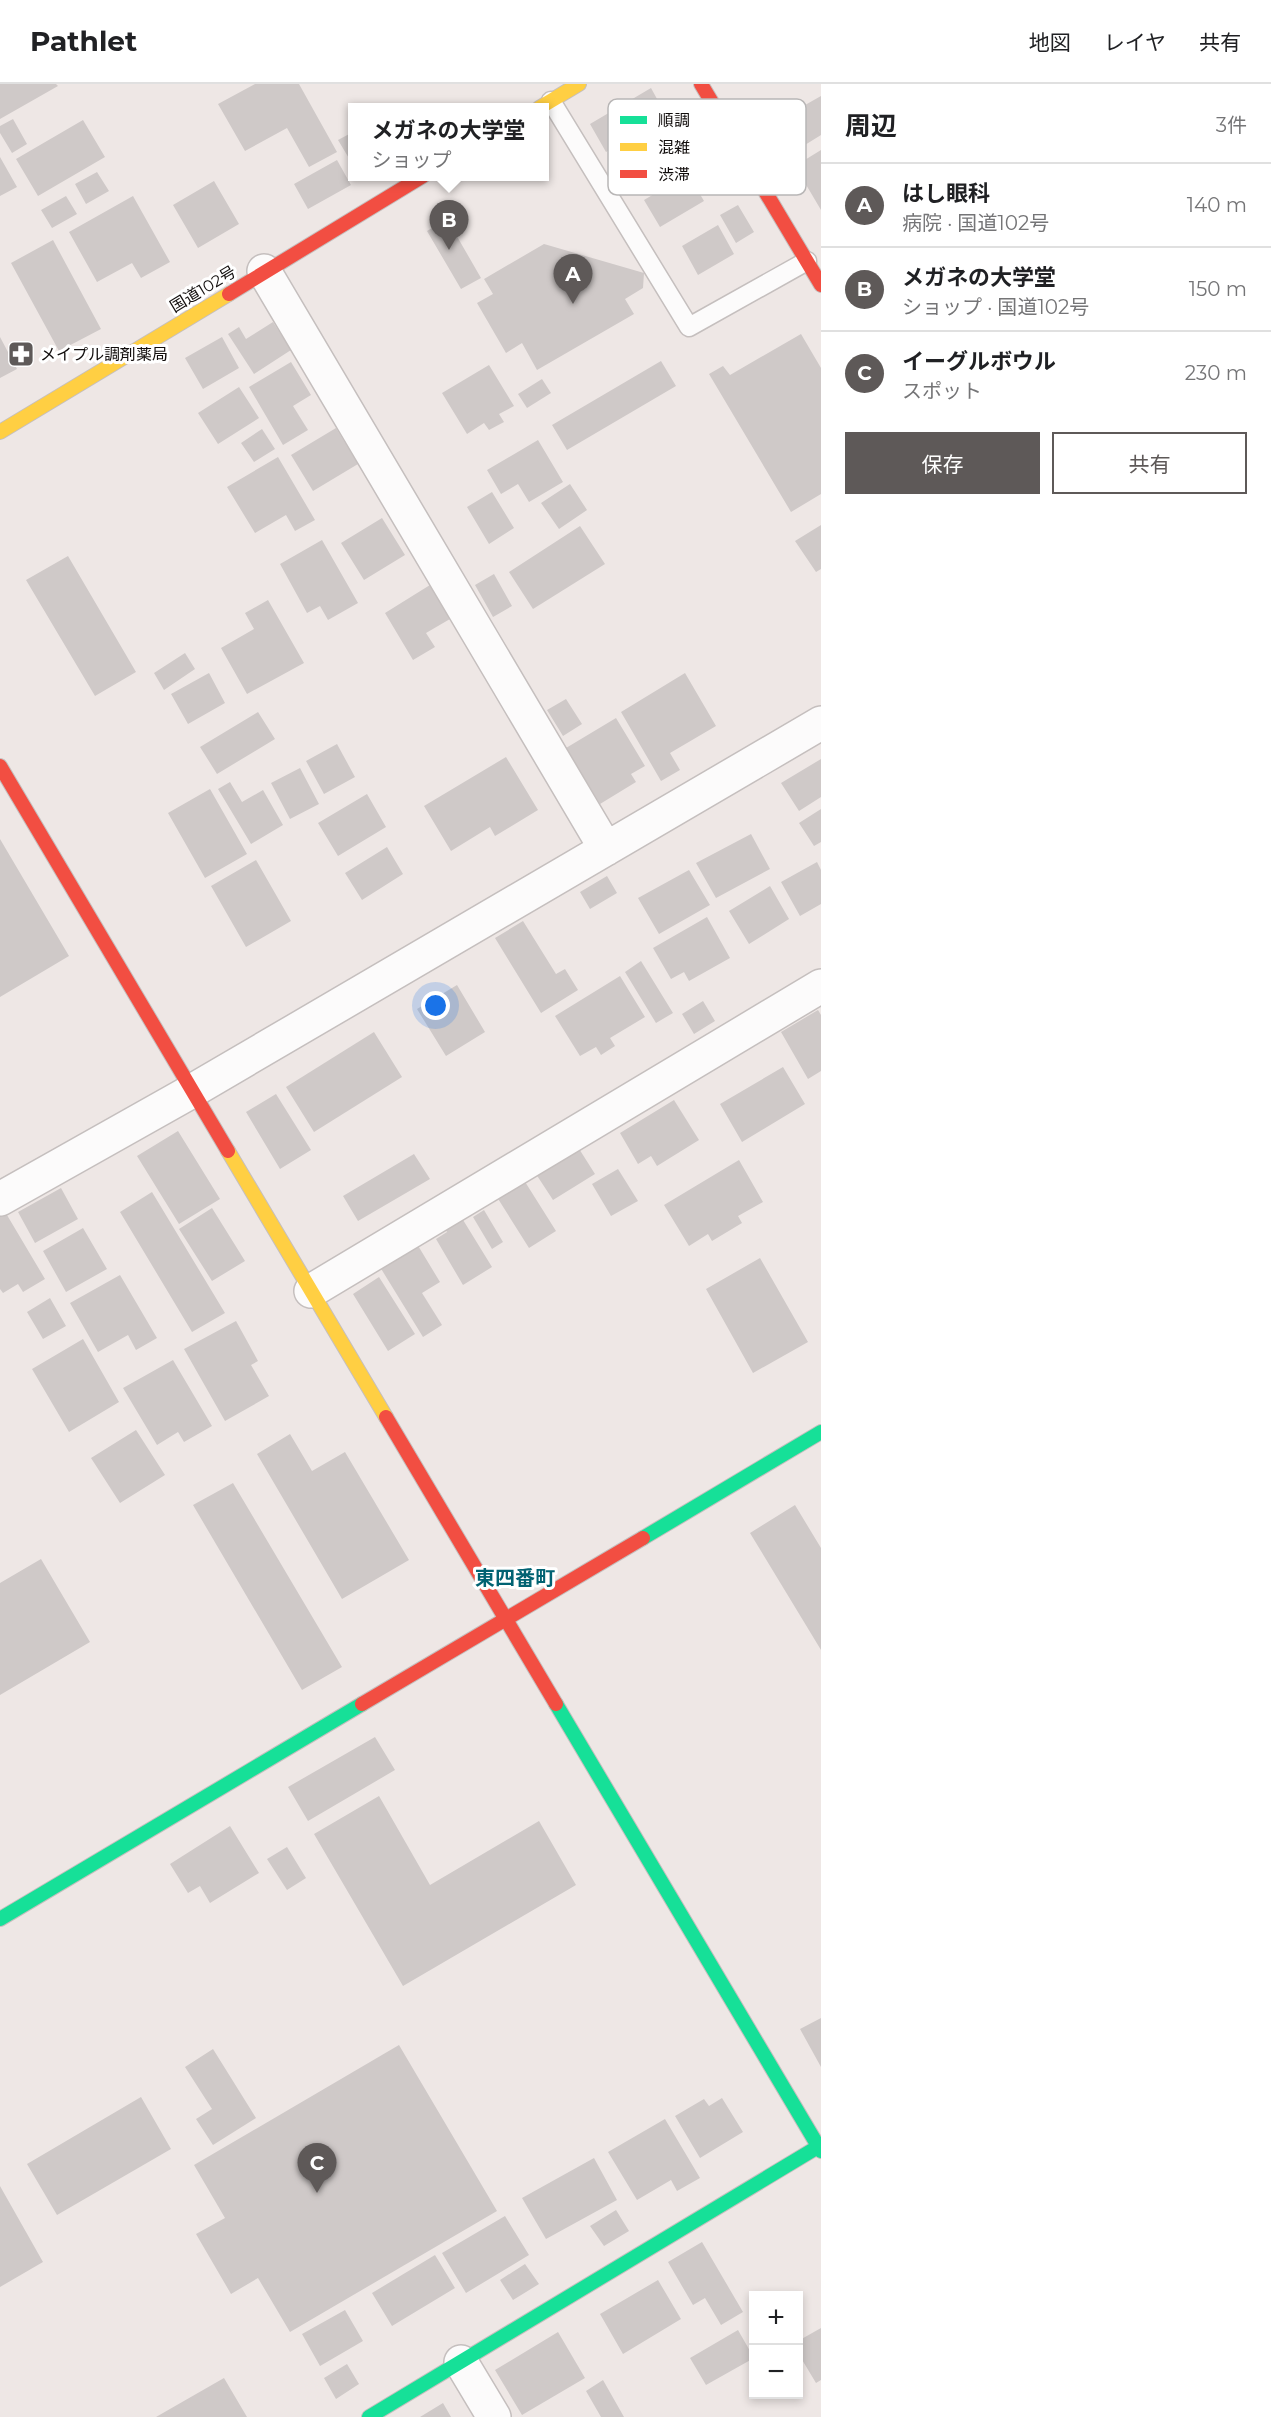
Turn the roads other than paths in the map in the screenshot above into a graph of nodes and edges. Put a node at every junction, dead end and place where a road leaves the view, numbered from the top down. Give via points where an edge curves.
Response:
1 (701, 84) edge
2 (558, 94) edge
3 (710, 99) edge
4 (416, 181) edge
5 (608, 183) edge
6 (615, 195) edge
7 (767, 195) edge
8 (807, 261) junction
9 (264, 271) junction
10 (821, 285) edge
11 (0, 432) edge
12 (821, 723) edge
13 (0, 766) edge
14 (606, 849) junction
15 (821, 986) edge
16 (192, 1091) junction
17 (0, 1199) edge
18 (311, 1291) junction
19 (821, 1432) edge
20 (505, 1619) junction
21 (0, 1919) edge
22 (820, 2148) edge
23 (461, 2362) junction
24 (369, 2417) edge
25 (494, 2417) edge

1 - 3 main road
2 - 5 lane
4 - 9 main road, 国道102号
6 - 8 lane via 689,327
7 - 8 main road
8 - 10 main road
9 - 11 main road, 国道102号
9 - 14 street
12 - 14 street
13 - 16 main road
14 - 16 street
15 - 18 street
16 - 17 street
16 - 18 main road
18 - 20 main road
19 - 20 main road
20 - 21 main road
20 - 22 main road
22 - 23 main road
23 - 24 main road
23 - 25 street

